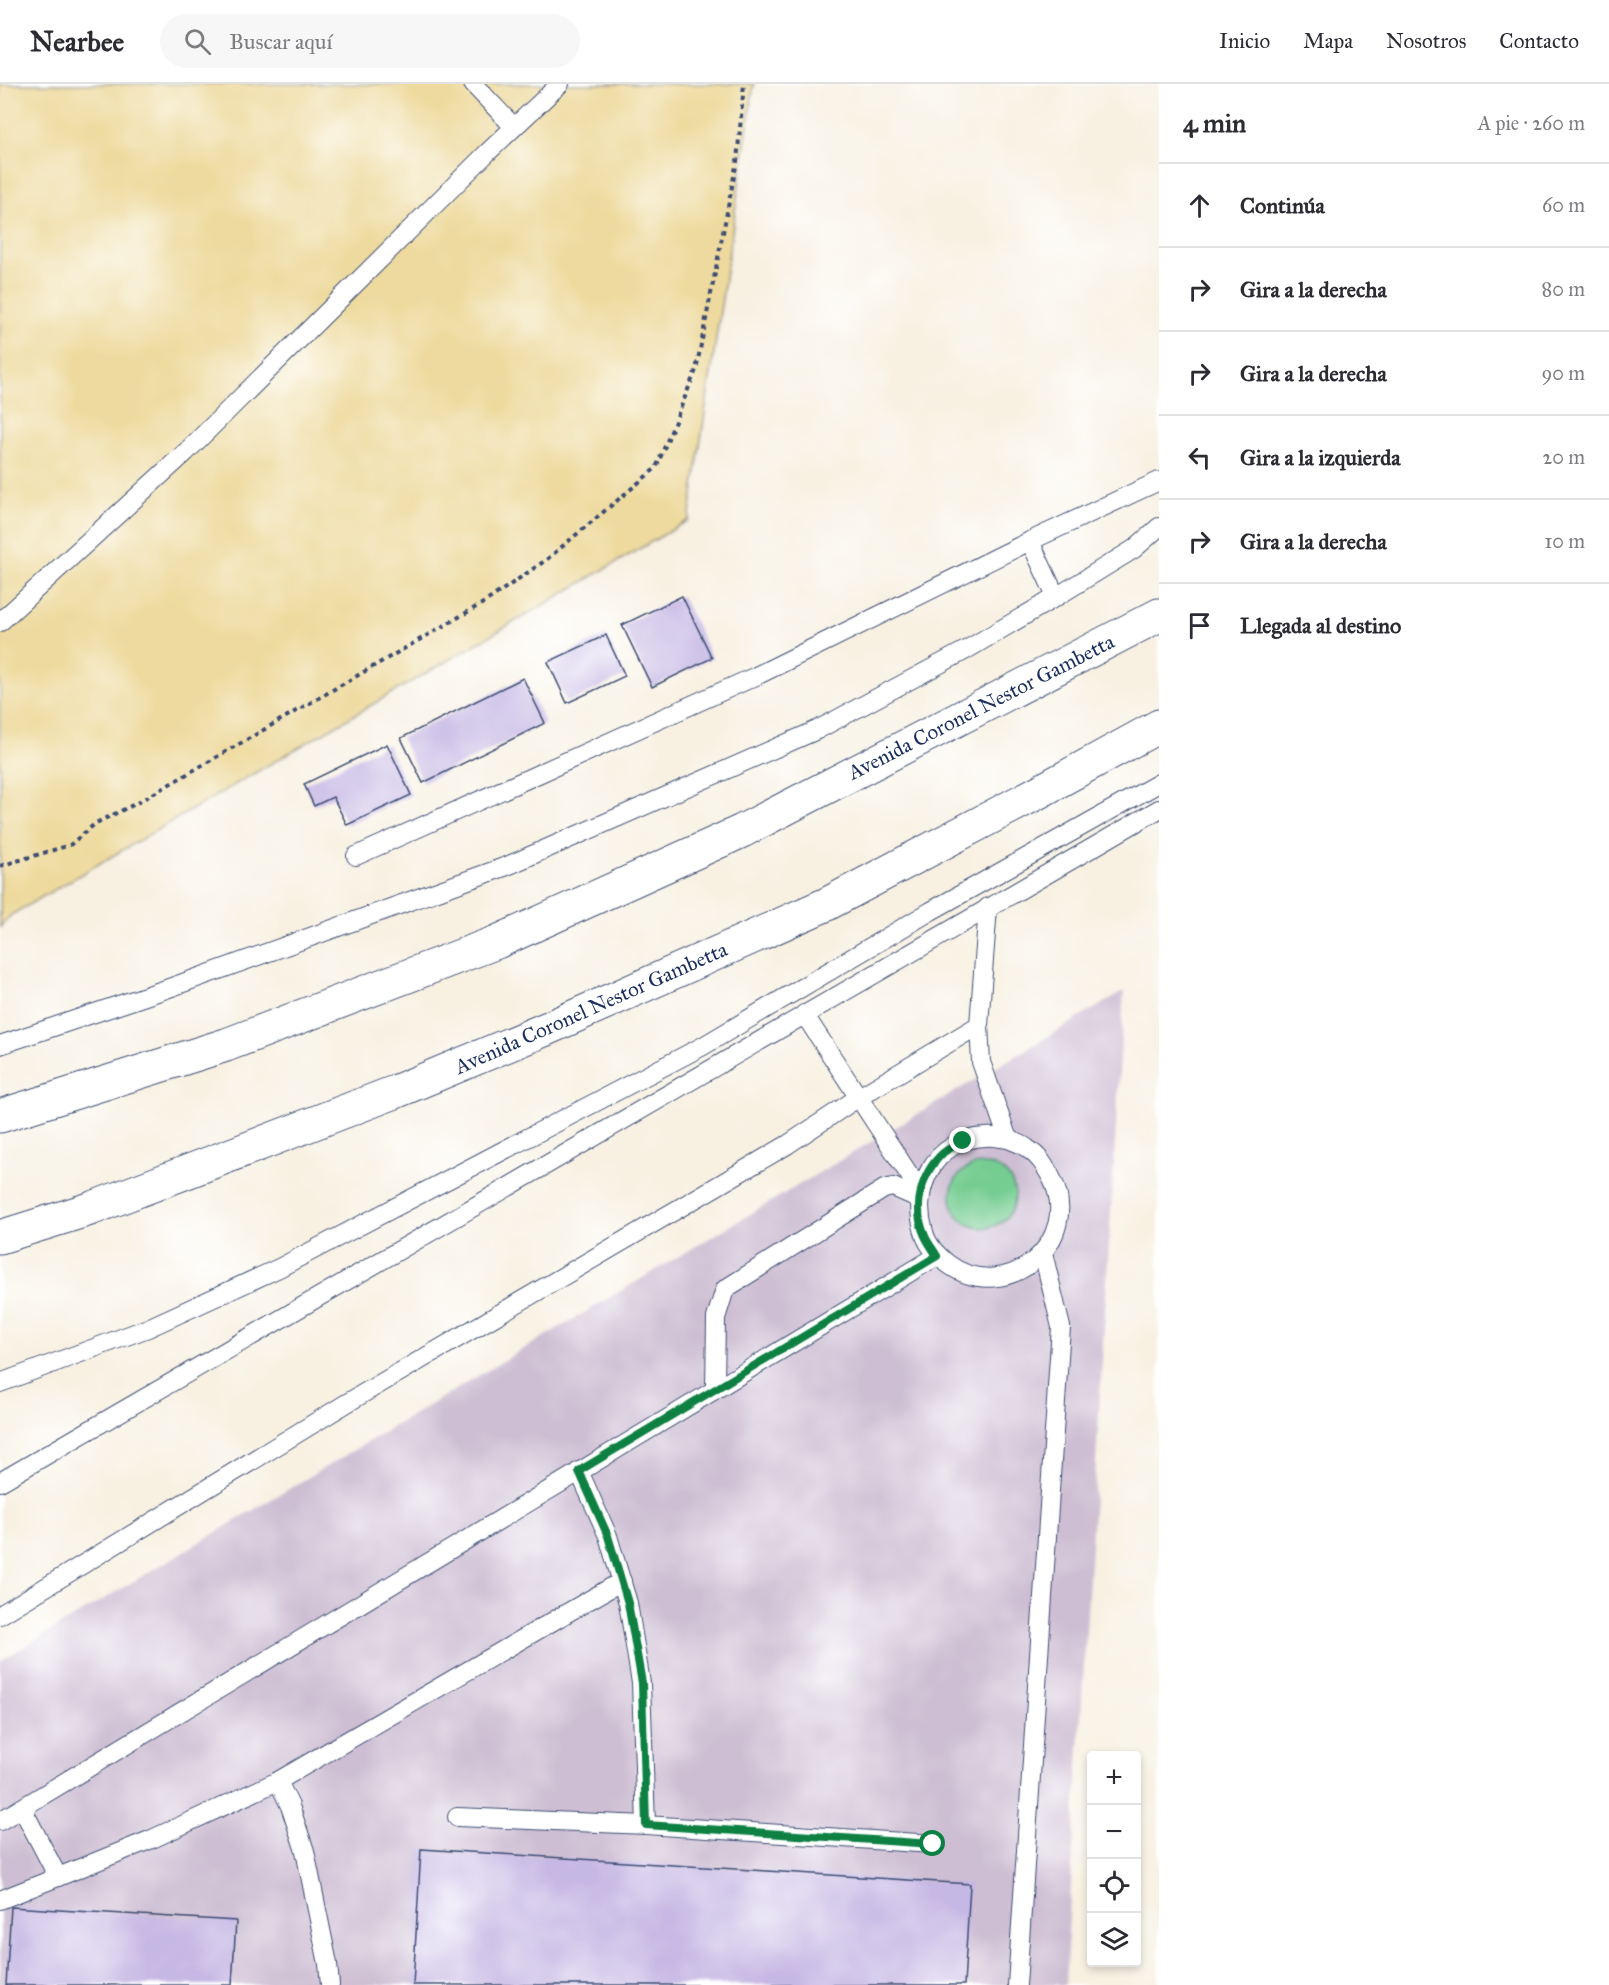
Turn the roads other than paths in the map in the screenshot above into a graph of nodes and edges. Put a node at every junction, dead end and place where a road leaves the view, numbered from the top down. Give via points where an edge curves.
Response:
1 (473, 84) edge
2 (560, 84) edge
3 (514, 127) junction
4 (1159, 481) edge
5 (1159, 527) edge
6 (1030, 541) junction
7 (1056, 597) junction
8 (1159, 615) edge
9 (0, 622) edge
10 (1159, 726) edge
11 (1159, 783) edge
12 (1159, 809) edge
13 (356, 856) dead end
14 (988, 907) junction
15 (804, 1014) junction
16 (980, 1025) junction
17 (0, 1045) edge
18 (859, 1097) junction
19 (0, 1116) edge
20 (1008, 1139) junction
21 (920, 1195) junction
22 (0, 1237) edge
23 (1043, 1253) junction
24 (937, 1256) junction
25 (0, 1383) edge
26 (715, 1389) junction
27 (579, 1471) junction
28 (0, 1482) edge
29 (622, 1581) junction
30 (0, 1615) edge
31 (278, 1781) junction
32 (22, 1808) junction
33 (457, 1817) dead end
34 (0, 1821) edge
35 (646, 1825) junction
36 (933, 1844) dead end
37 (58, 1877) junction
38 (0, 1900) edge
39 (330, 1985) edge
40 (1017, 1985) edge

1 - 3 lane
2 - 3 lane
3 - 9 lane via 186,452
4 - 6 lane
5 - 7 lane via 1134,549
6 - 7 lane
6 - 13 lane via 756,676
7 - 17 lane via 817,730 507,866
8 - 19 highway, Avenida Coronel Nestor Gambetta via 742,831 497,942 226,1045
10 - 22 highway, Avenida Coronel Nestor Gambetta via 827,904 546,1029 396,1092 90,1209
11 - 25 lane via 931,911 703,1046 279,1268 148,1328
12 - 14 lane
14 - 15 lane
14 - 16 lane
15 - 18 lane
15 - 28 lane
16 - 18 lane
16 - 20 lane via 981,1062
18 - 21 lane
18 - 30 lane via 787,1145 357,1397
20 - 21 lane via 985,1137 953,1147 929,1170
20 - 23 lane via 1028,1148 1044,1164 1056,1185 1059,1209 1055,1232
21 - 24 lane via 924,1235
21 - 26 lane via 893,1187 884,1189 725,1289 716,1318
23 - 24 lane via 1025,1268 1002,1277 979,1277 956,1270
23 - 40 lane via 1061,1327
24 - 26 lane
26 - 27 lane
27 - 29 lane via 608,1536
27 - 32 lane
29 - 31 lane
29 - 35 lane via 642,1683
31 - 37 lane
31 - 39 lane via 305,1851
32 - 34 lane
32 - 37 lane
33 - 35 lane
35 - 36 lane
37 - 38 lane

